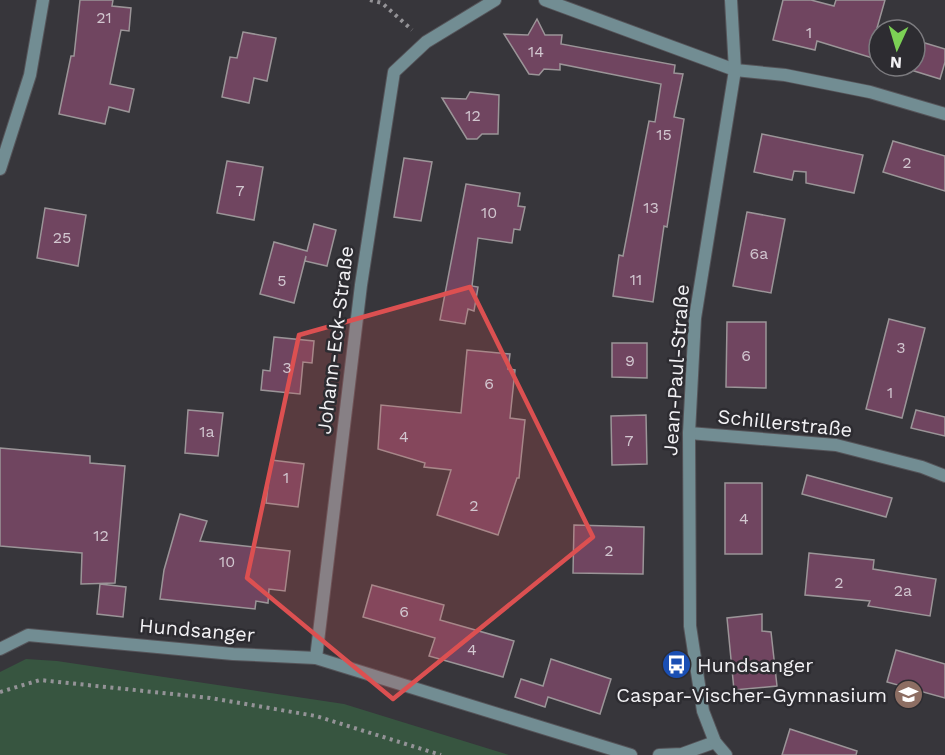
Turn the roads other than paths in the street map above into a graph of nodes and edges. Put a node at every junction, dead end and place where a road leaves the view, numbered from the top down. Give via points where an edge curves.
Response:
1 (43, 0) edge
2 (495, 0) edge
3 (545, 0) edge
4 (731, 0) edge
5 (735, 70) junction
6 (945, 114) edge
7 (0, 169) edge
8 (689, 433) junction
9 (945, 476) edge
10 (0, 649) edge
11 (316, 658) junction
12 (715, 742) junction
13 (631, 755) edge
14 (659, 755) edge
15 (726, 755) edge

1 - 7 street via 30,75
2 - 11 street, Johann-Eck-Straße via 426,42 394,72 361,285
3 - 5 street
4 - 5 street, Jean-Paul-Straße
5 - 6 street via 785,75 870,92
5 - 8 street, Jean-Paul-Straße via 695,318
8 - 9 street, Schillerstraße via 836,445
8 - 12 street, Jean-Paul-Straße via 690,626 703,711
10 - 11 street, Hundsanger via 28,634
11 - 13 street, Hundsanger
12 - 14 street via 682,754
12 - 15 street, Jean-Paul-Straße

